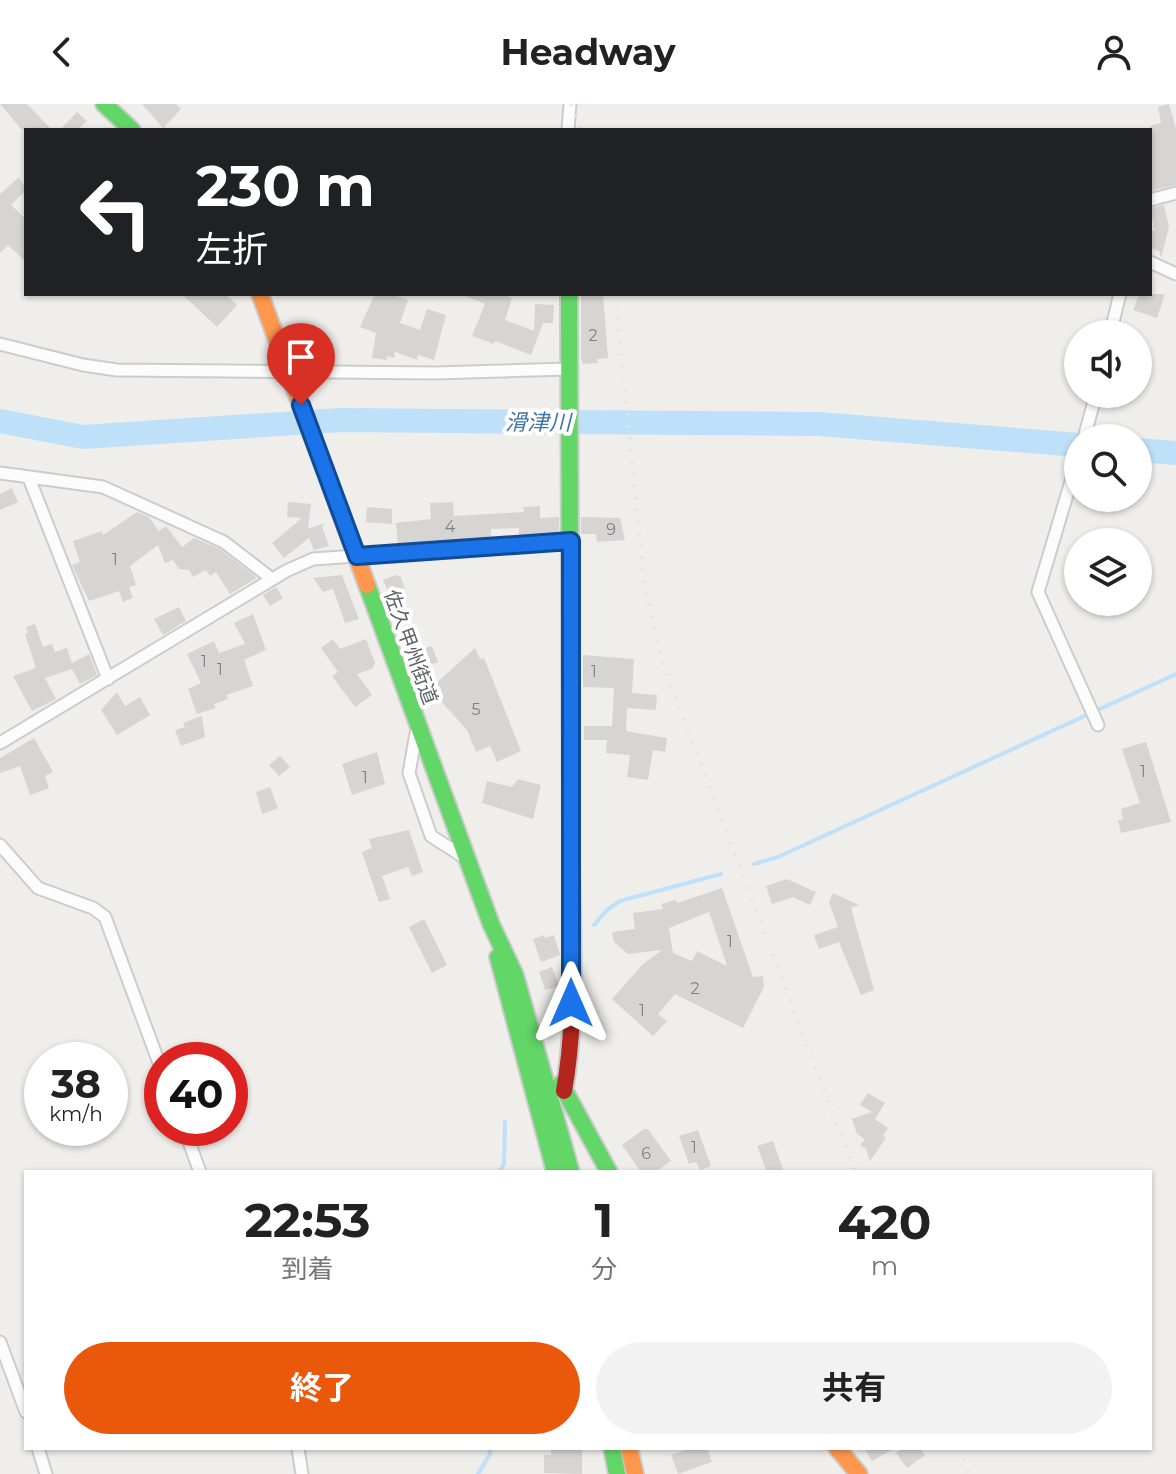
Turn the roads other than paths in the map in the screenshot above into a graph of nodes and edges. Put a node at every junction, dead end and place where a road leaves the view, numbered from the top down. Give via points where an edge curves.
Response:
1 (104, 104) edge
2 (570, 104) edge
3 (130, 128) edge
4 (568, 128) edge
5 (1176, 193) edge
6 (1152, 199) edge
7 (1152, 263) edge
8 (1176, 274) edge
9 (261, 296) edge
10 (569, 296) edge
11 (1120, 296) edge
12 (1114, 320) edge
13 (0, 344) edge
14 (289, 373) junction
15 (568, 374) junction
16 (0, 473) edge
17 (29, 478) junction
18 (1064, 506) edge
19 (571, 541) junction
20 (357, 556) junction
21 (272, 579) junction
22 (108, 679) junction
23 (1096, 722) dead end
24 (418, 723) junction
25 (0, 743) edge
26 (0, 845) edge
27 (467, 859) junction
28 (491, 924) junction
29 (515, 975) junction
30 (151, 1042) edge
31 (531, 1072) junction
32 (564, 1091) junction
33 (557, 1111) junction
34 (191, 1146) edge
35 (199, 1170) edge
36 (555, 1170) edge
37 (571, 1170) edge
38 (607, 1170) edge
39 (608, 1170) edge
40 (0, 1342) edge
41 (24, 1407) edge
42 (39, 1450) edge
43 (298, 1450) edge
44 (612, 1450) edge
45 (629, 1450) edge
46 (839, 1450) edge
47 (46, 1474) edge
48 (302, 1474) edge
49 (617, 1474) edge
50 (635, 1474) edge
51 (859, 1474) edge

1 - 3 main road
2 - 4 street
5 - 6 street
7 - 8 street
9 - 14 main road, 佐久甲州街道
10 - 15 main road
11 - 12 street
13 - 14 street via 117,370
14 - 15 street
14 - 20 main road, 佐久甲州街道
15 - 19 main road
16 - 17 street
17 - 21 street via 103,487 224,542
17 - 22 street
18 - 23 street via 1038,592
19 - 20 street
19 - 32 main road via 571,1003
20 - 21 street via 313,559
20 - 24 main road, 佐久甲州街道
21 - 22 street
22 - 25 street
24 - 27 main road, 佐久甲州街道
24 - 27 street via 409,773 431,836
26 - 30 street via 38,888 105,917
27 - 28 main road, 佐久甲州街道
28 - 29 main road, 佐久甲州街道
28 - 31 main road, 佐久甲州街道
29 - 32 main road
29 - 33 main road, 佐久甲州街道
31 - 33 main road
31 - 36 main road, 佐久甲州街道
32 - 39 main road
33 - 37 main road, 佐久甲州街道
33 - 38 main road
34 - 35 street
40 - 41 street
42 - 47 street
43 - 48 street
44 - 49 main road
45 - 50 main road
46 - 51 main road

